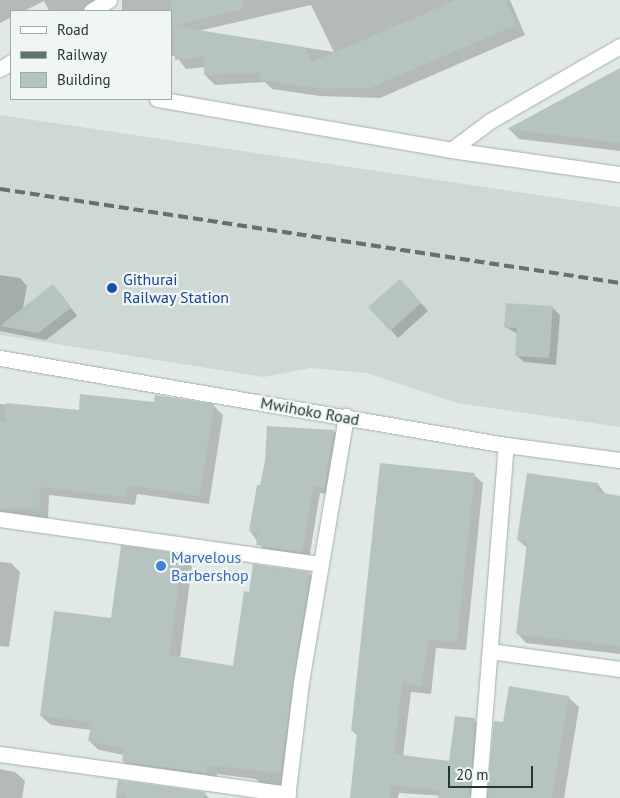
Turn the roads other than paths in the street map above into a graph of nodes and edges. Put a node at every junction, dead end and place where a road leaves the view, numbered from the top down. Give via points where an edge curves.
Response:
1 (109, 0) edge
2 (93, 10) edge
3 (620, 46) edge
4 (164, 100) edge
5 (451, 150) junction
6 (620, 174) edge
7 (0, 358) edge
8 (346, 416) junction
9 (506, 445) junction
10 (620, 460) edge
11 (0, 519) edge
12 (321, 564) junction
13 (490, 651) junction
14 (620, 669) edge
15 (0, 754) edge
16 (287, 796) edge
17 (478, 798) edge

1 - 2 street
3 - 5 street via 490,121
4 - 5 street
5 - 6 street
7 - 8 street, Mwihoko Road
8 - 9 street, Mwihoko Road
8 - 12 street
9 - 10 street, Mwihoko Road
9 - 13 street
11 - 12 street
12 - 16 street via 301,682
13 - 14 street
13 - 17 street
15 - 16 street

